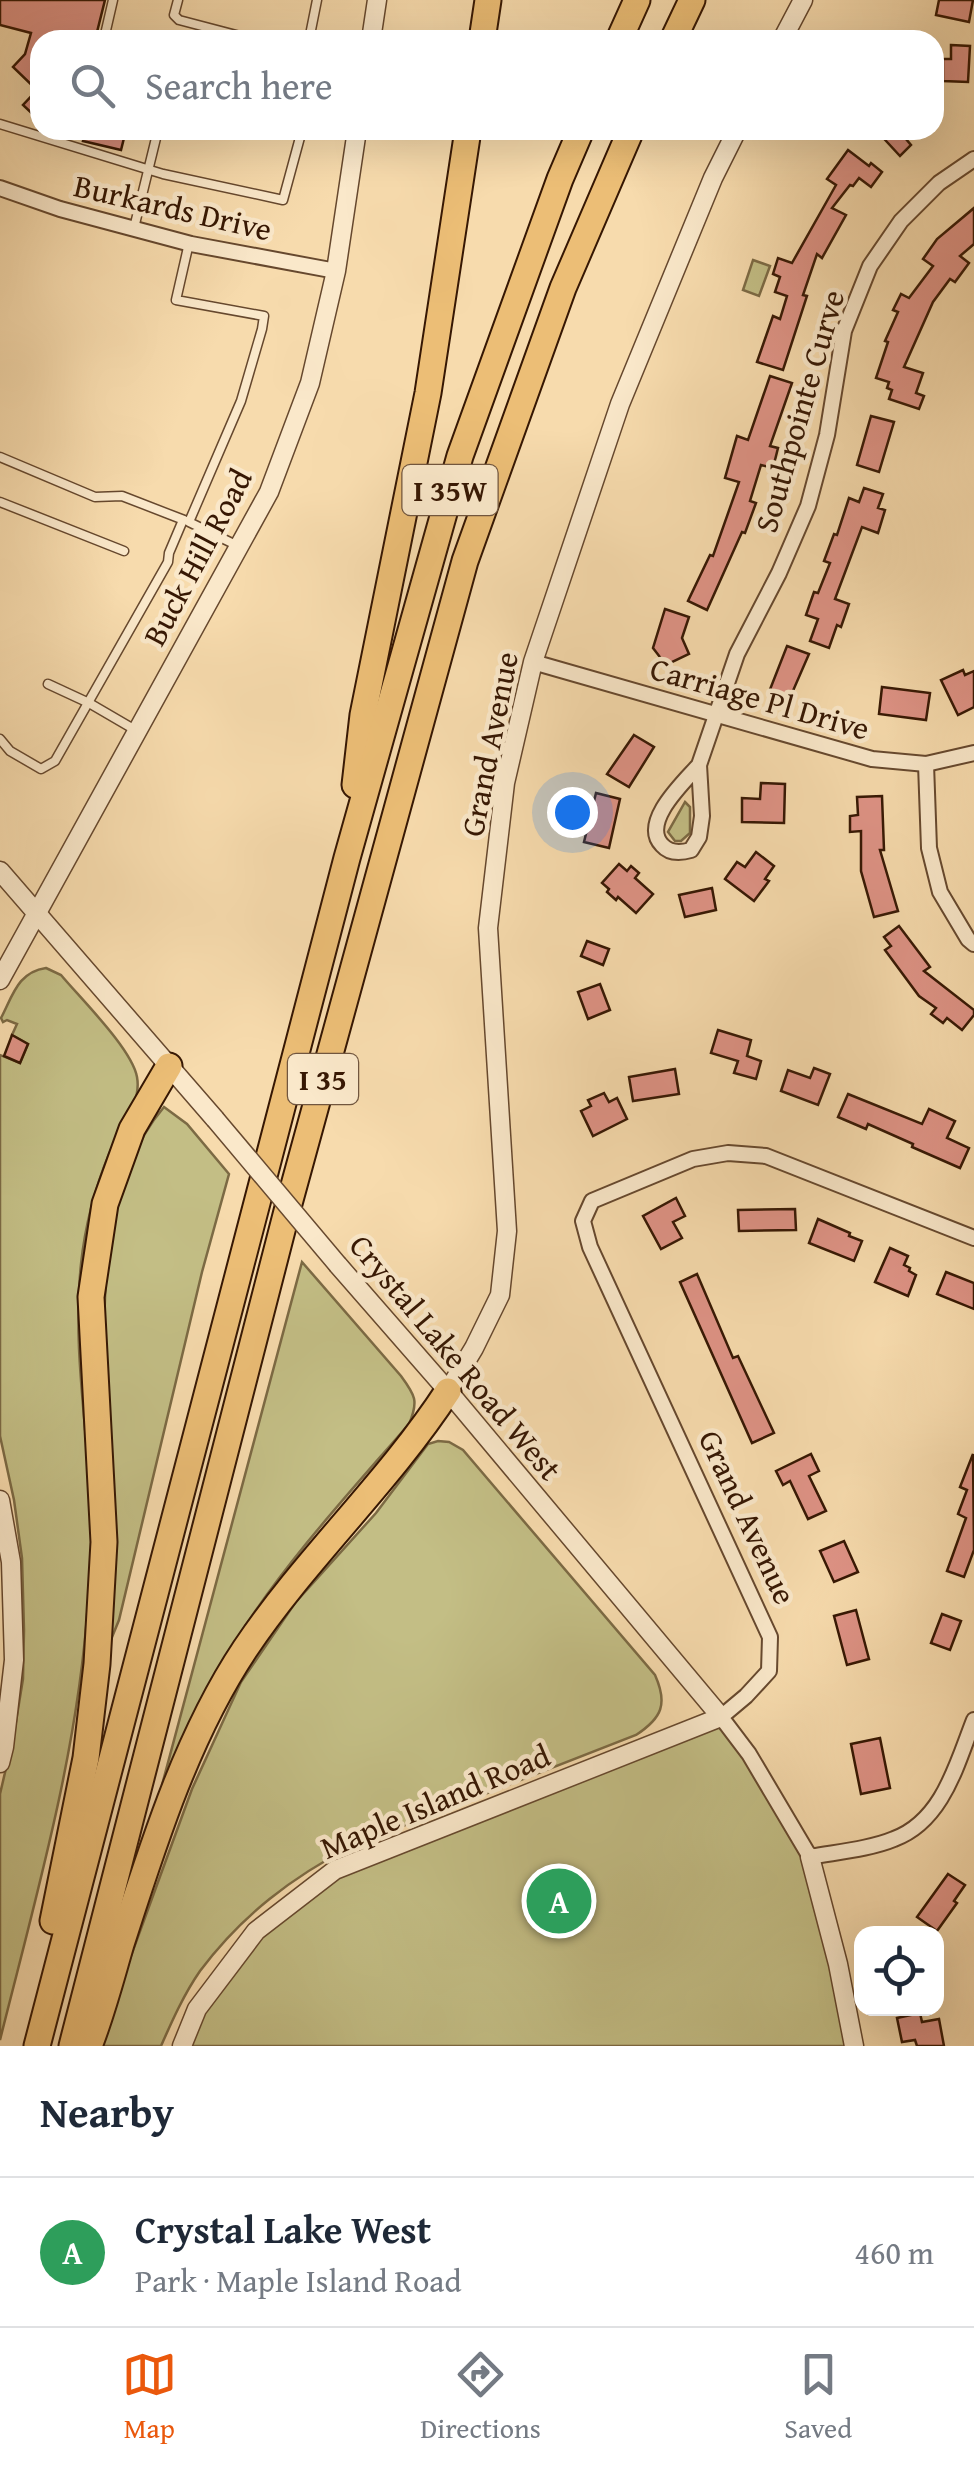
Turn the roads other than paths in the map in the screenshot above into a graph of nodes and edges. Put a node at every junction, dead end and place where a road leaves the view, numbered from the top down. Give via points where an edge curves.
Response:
1 (114, 0) edge
2 (178, 0) edge
3 (317, 0) edge
4 (377, 0) edge
5 (488, 0) edge
6 (637, 0) edge
7 (692, 0) edge
8 (802, 0) edge
9 (106, 30) edge
10 (218, 30) edge
11 (311, 30) edge
12 (372, 30) edge
13 (484, 30) edge
14 (624, 30) edge
15 (677, 30) edge
16 (787, 30) edge
17 (0, 124) edge
18 (30, 133) edge
19 (53, 140) edge
20 (155, 140) edge
21 (299, 140) edge
22 (356, 140) edge
23 (466, 140) edge
24 (577, 140) edge
25 (627, 140) edge
26 (732, 140) edge
27 (974, 159) edge
28 (148, 169) junction
29 (0, 188) edge
30 (134, 228) junction
31 (188, 243) junction
32 (336, 271) junction
33 (0, 457) edge
34 (0, 502) edge
35 (186, 521) junction
36 (239, 547) junction
37 (124, 551) dead end
38 (533, 662) junction
39 (48, 684) dead end
40 (88, 702) junction
41 (716, 714) junction
42 (138, 730) junction
43 (0, 739) edge
44 (974, 753) edge
45 (926, 764) junction
46 (699, 765) junction
47 (347, 858) junction
48 (0, 871) edge
49 (36, 912) junction
50 (974, 944) edge
51 (0, 980) edge
52 (168, 1066) junction
53 (974, 1238) edge
54 (448, 1392) junction
55 (0, 1500) edge
56 (2, 1522) edge
57 (6, 1678) edge
58 (721, 1717) junction
59 (974, 1720) edge
60 (0, 1763) edge
61 (810, 1857) junction
62 (28, 2046) edge
63 (36, 2046) edge
64 (72, 2046) edge
65 (88, 2046) edge
66 (182, 2046) edge
67 (854, 2046) edge

1 - 9 lane
2 - 10 lane via 179,20
3 - 11 lane
4 - 12 street
5 - 13 highway
6 - 14 highway
7 - 15 highway
8 - 16 street
17 - 18 lane
19 - 28 lane
20 - 28 lane
21 - 28 lane via 283,200
22 - 32 street, Buck Hill Road
23 - 47 highway via 428,394 363,715
24 - 47 highway, I 35W via 460,456
25 - 64 highway, I 35 via 563,288 465,562 287,1211
26 - 38 street, Grand Avenue via 620,404
27 - 41 street, Southpointe Curve via 939,182 901,221 870,266 844,332 808,506 736,654
28 - 30 lane
29 - 30 street, Burkards Drive
30 - 31 street, Burkards Drive
31 - 32 street, Burkards Drive
31 - 35 lane via 176,300 264,316 240,401
32 - 36 street, Buck Hill Road via 310,383 269,492
33 - 35 lane via 96,497 122,496
34 - 37 lane
35 - 36 lane
35 - 40 lane
36 - 42 street, Buck Hill Road
38 - 41 street, Carriage Pl Drive
38 - 54 street, Grand Avenue via 506,784 488,928 507,1231 500,1295
39 - 40 lane
40 - 42 lane
40 - 43 lane via 56,761 40,769
41 - 45 street, Carriage Pl Drive via 872,759
41 - 46 street, Southpointe Curve
42 - 49 street, Buck Hill Road
44 - 45 street, Carriage Pl Drive
45 - 50 street via 930,848 940,892
46 - 46 street, Southpointe Curve via 699,837 691,850 678,853 663,847 657,822
47 - 63 highway, I 35
48 - 49 street, Crystal Lake Road West
49 - 51 street, Buck Hill Road
49 - 52 street, Crystal Lake Road West
52 - 54 street, Crystal Lake Road West, bridge
52 - 62 highway via 132,1129 104,1204 91,1297 104,1542 98,1664 86,1758
53 - 58 street, Grand Avenue via 766,1156 693,1159 592,1201 583,1221 590,1246 770,1637 770,1671
54 - 58 street, Crystal Lake Road West
54 - 65 highway via 244,1650 206,1718 168,1808
55 - 56 street
56 - 57 street via 11,1562 14,1660
57 - 60 street
58 - 61 street, Crystal Lake Road West
58 - 66 street, Maple Island Road via 335,1870 256,1931 197,2009
59 - 61 street via 943,1797 923,1822 896,1839
61 - 67 street

